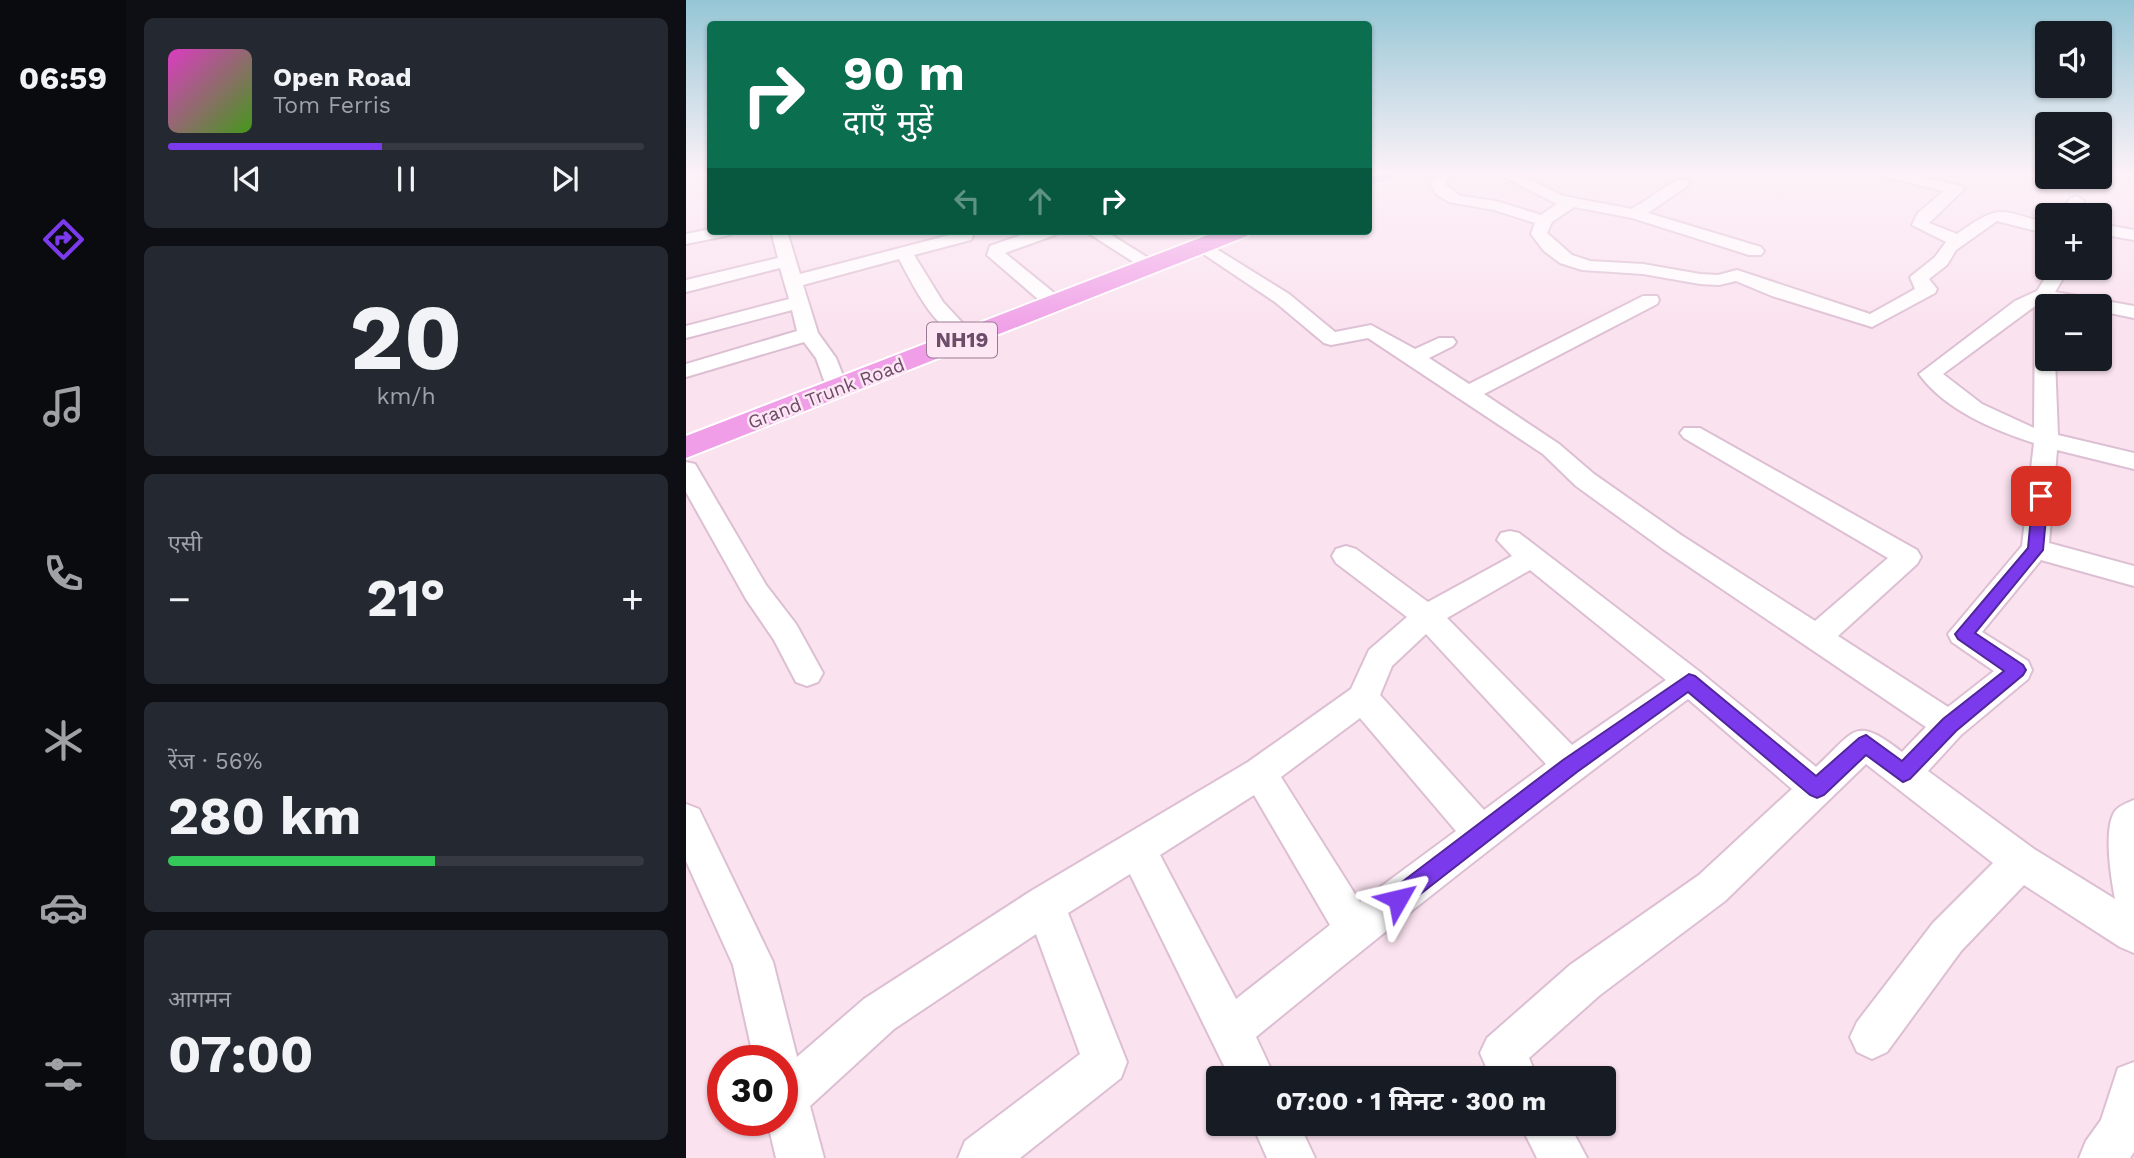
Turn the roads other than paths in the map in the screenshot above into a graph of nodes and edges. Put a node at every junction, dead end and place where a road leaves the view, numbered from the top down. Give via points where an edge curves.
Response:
1 (1542, 227) edge
2 (1677, 227) edge
3 (1925, 227) edge
4 (1978, 227) edge
5 (2112, 231) edge
6 (707, 235) edge
7 (780, 235) edge
8 (1038, 235) edge
9 (1100, 235) edge
10 (2134, 235) edge
11 (965, 236) dead end
12 (1208, 238) edge
13 (686, 239) edge
14 (1958, 241) junction
15 (1755, 251) dead end
16 (904, 253) junction
17 (1140, 259) junction
18 (786, 261) junction
19 (792, 282) junction
20 (2050, 282) edge
21 (686, 286) edge
22 (1046, 296) junction
23 (1650, 300) dead end
24 (798, 302) junction
25 (2134, 312) edge
26 (959, 330) junction
27 (686, 332) edge
28 (808, 334) junction
29 (1446, 342) dead end
30 (1414, 357) junction
31 (686, 371) edge
32 (833, 378) junction
33 (1469, 393) junction
34 (686, 433) edge
35 (1692, 433) dead end
36 (2046, 442) junction
37 (686, 448) edge
38 (2134, 461) edge
39 (686, 470) edge
40 (2035, 550) junction
41 (1346, 556) dead end
42 (2134, 576) edge
43 (1427, 615) junction
44 (1818, 636) junction
45 (807, 673) dead end
46 (1689, 681) junction
47 (1363, 698) junction
48 (1949, 725) junction
49 (1570, 766) junction
50 (1260, 772) junction
51 (1903, 773) junction
52 (1817, 789) junction
53 (2134, 817) edge
54 (686, 821) edge
55 (1482, 835) junction
56 (1138, 850) junction
57 (2021, 862) junction
58 (2134, 898) edge
59 (1045, 905) junction
60 (1355, 930) junction
61 (2134, 933) edge
62 (1231, 1030) junction
63 (1872, 1037) dead end
64 (772, 1045) edge
65 (1248, 1066) edge
66 (1509, 1066) edge
67 (798, 1070) edge
68 (2134, 1084) edge
69 (794, 1136) edge
70 (1281, 1136) edge
71 (1550, 1136) edge
72 (800, 1158) edge
73 (982, 1158) edge
74 (1291, 1158) edge
75 (1563, 1158) edge
76 (2103, 1158) edge

1 - 14 street via 1539,234 1550,247 1566,259 1588,266 1700,279 1737,275 1872,321 1928,289 1919,277
2 - 15 street
3 - 14 street
4 - 14 street
5 - 10 street
6 - 13 street
7 - 18 street
8 - 22 street via 996,250 996,255
9 - 17 street
11 - 16 street
12 - 17 highway, Grand Trunk Road / NH19
12 - 30 street via 1331,339 1371,331
12 - 37 highway, Grand Trunk Road / NH19
16 - 19 street
16 - 26 street via 935,305
17 - 22 highway, Grand Trunk Road / NH19
18 - 19 street
18 - 21 street
19 - 24 street
20 - 25 street
20 - 36 street
20 - 36 street via 1930,374 1979,411
22 - 26 highway, Grand Trunk Road / NH19
23 - 33 street
24 - 27 street
24 - 28 street
26 - 32 highway, Grand Trunk Road / NH19
28 - 31 street
28 - 32 street via 826,358
29 - 30 street
30 - 33 street
32 - 34 highway, Grand Trunk Road / NH19
33 - 44 street via 1672,542
35 - 44 street via 1907,557
36 - 38 street
36 - 40 street
39 - 45 street
40 - 42 street
40 - 48 street via 1964,634 2017,670
41 - 43 street
43 - 46 street via 1521,548
43 - 47 street via 1380,659
43 - 49 street
44 - 48 street
46 - 49 street
46 - 52 street
47 - 50 street
47 - 55 street
48 - 51 street
49 - 55 street
50 - 56 street
50 - 60 street
51 - 52 street via 1866,743
51 - 57 street
52 - 66 street via 1712,888 1585,980 1502,1053
53 - 58 street via 2128,823
54 - 64 street via 753,962
55 - 60 street
56 - 59 street
56 - 62 street
57 - 61 street
57 - 63 street via 1947,937
59 - 67 street
59 - 73 street via 1105,1062
60 - 62 street
62 - 65 street
68 - 76 street via 2121,1131
69 - 72 street
70 - 74 street
71 - 75 street

